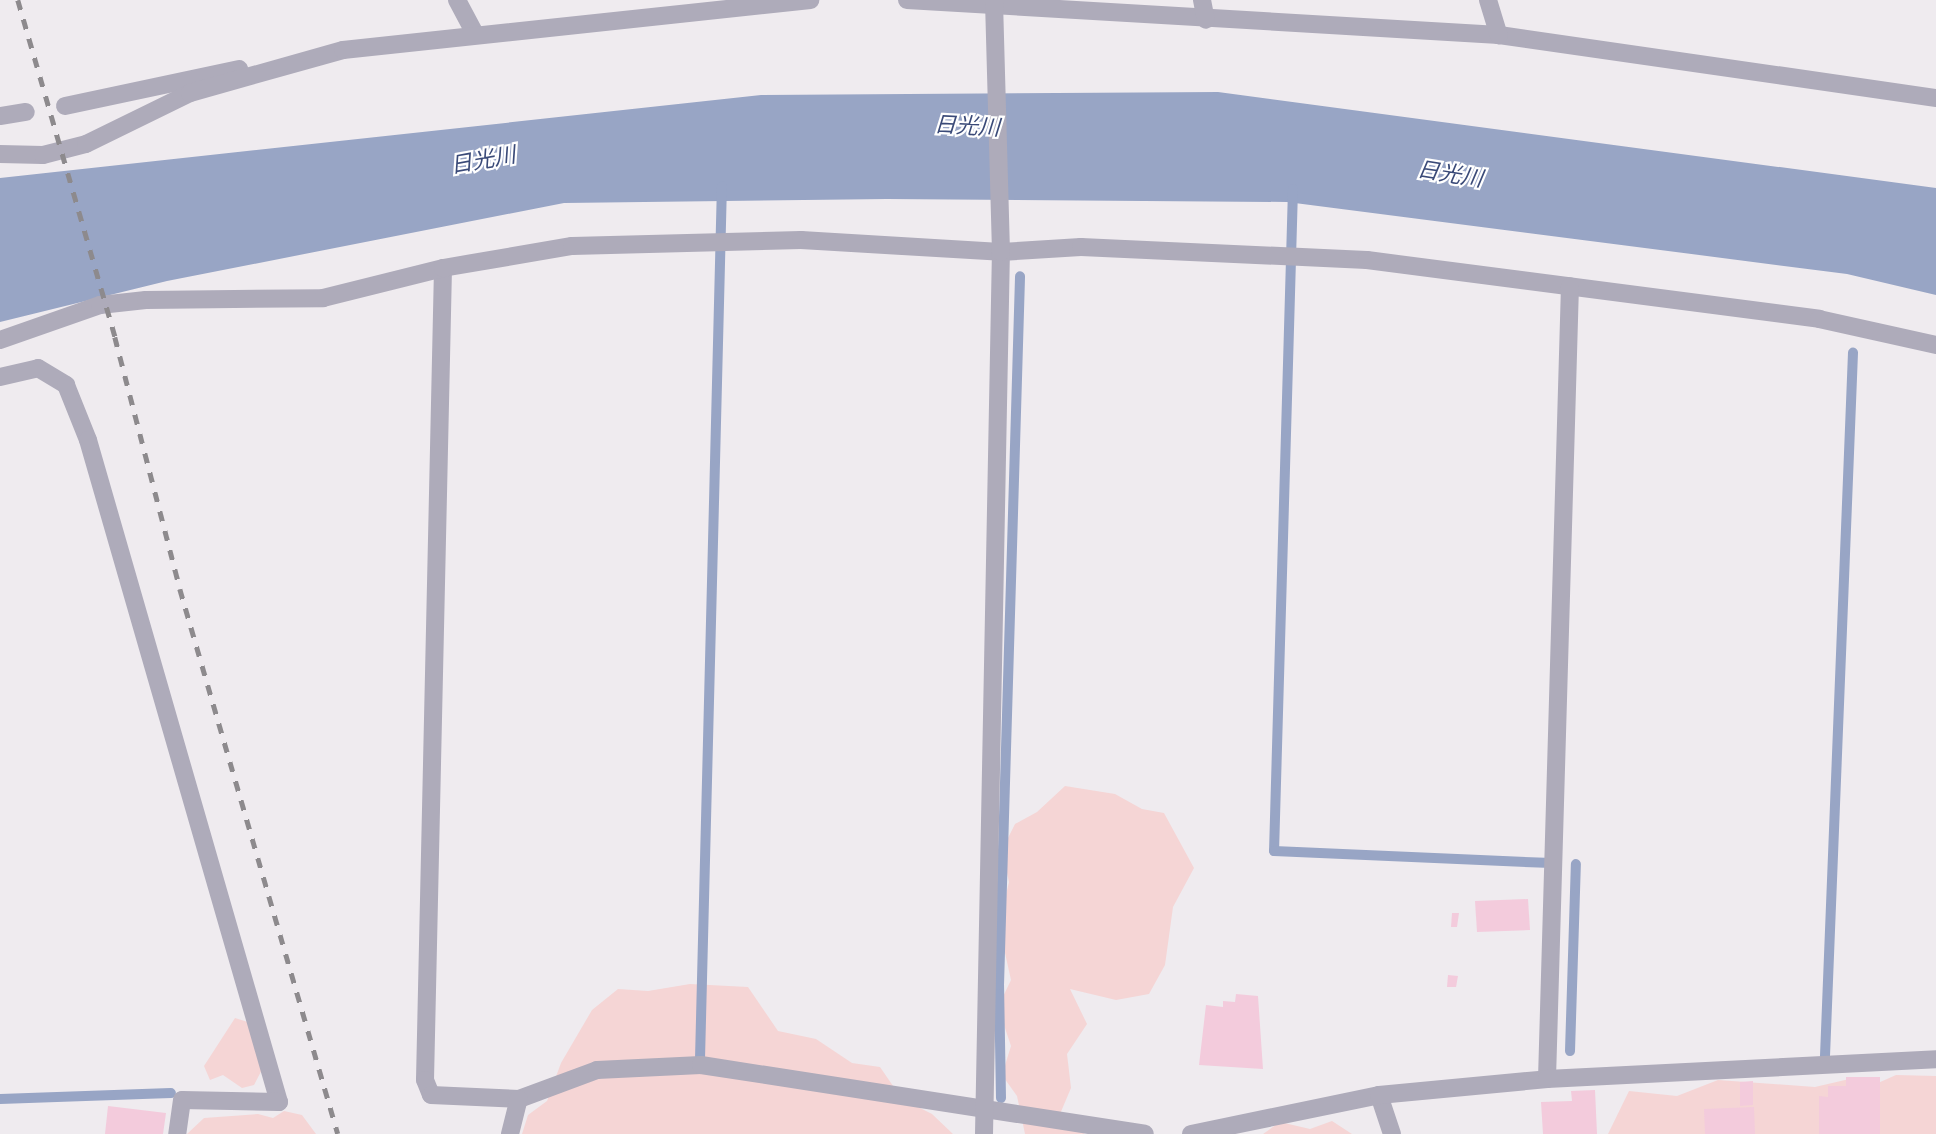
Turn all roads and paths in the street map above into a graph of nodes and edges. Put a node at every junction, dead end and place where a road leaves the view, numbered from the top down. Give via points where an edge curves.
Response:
1 (457, 0) edge
2 (810, 0) edge
3 (907, 0) edge
4 (1202, 0) edge
5 (1488, 0) edge
6 (994, 9) edge
7 (1206, 20) junction
8 (474, 32) junction
9 (1499, 35) junction
10 (343, 50) junction
11 (1936, 98) edge
12 (65, 106) dead end
13 (26, 112) dead end
14 (0, 116) edge
15 (0, 154) edge
16 (1001, 247) junction
17 (443, 268) junction
18 (1569, 286) junction
19 (0, 340) edge
20 (1936, 345) edge
21 (0, 377) edge
22 (1936, 1059) edge
23 (1547, 1079) junction
24 (1379, 1095) junction
25 (519, 1099) junction
26 (984, 1113) junction
27 (177, 1134) edge
28 (510, 1134) edge
29 (984, 1134) edge
30 (1145, 1134) edge
31 (1191, 1134) edge
32 (1392, 1134) edge

1 - 8 street
2 - 8 street
3 - 6 street
4 - 7 street
5 - 9 street
6 - 7 street
6 - 16 street
7 - 9 street
8 - 10 street
9 - 11 street
10 - 12 street
10 - 15 street via 190,93 86,144 44,155
13 - 14 street
16 - 17 street via 801,240 572,246
16 - 18 street via 1367,260
16 - 26 street
17 - 19 street via 323,298 146,300 100,305
17 - 25 street via 425,1080 431,1095
18 - 20 street via 1819,319
18 - 23 street
21 - 27 street via 38,368 66,385 88,440 279,1102 182,1100
22 - 23 street
23 - 24 street
24 - 31 street
24 - 32 street
25 - 26 street via 597,1070 702,1065 854,1086
25 - 28 street
26 - 29 street
26 - 30 street

